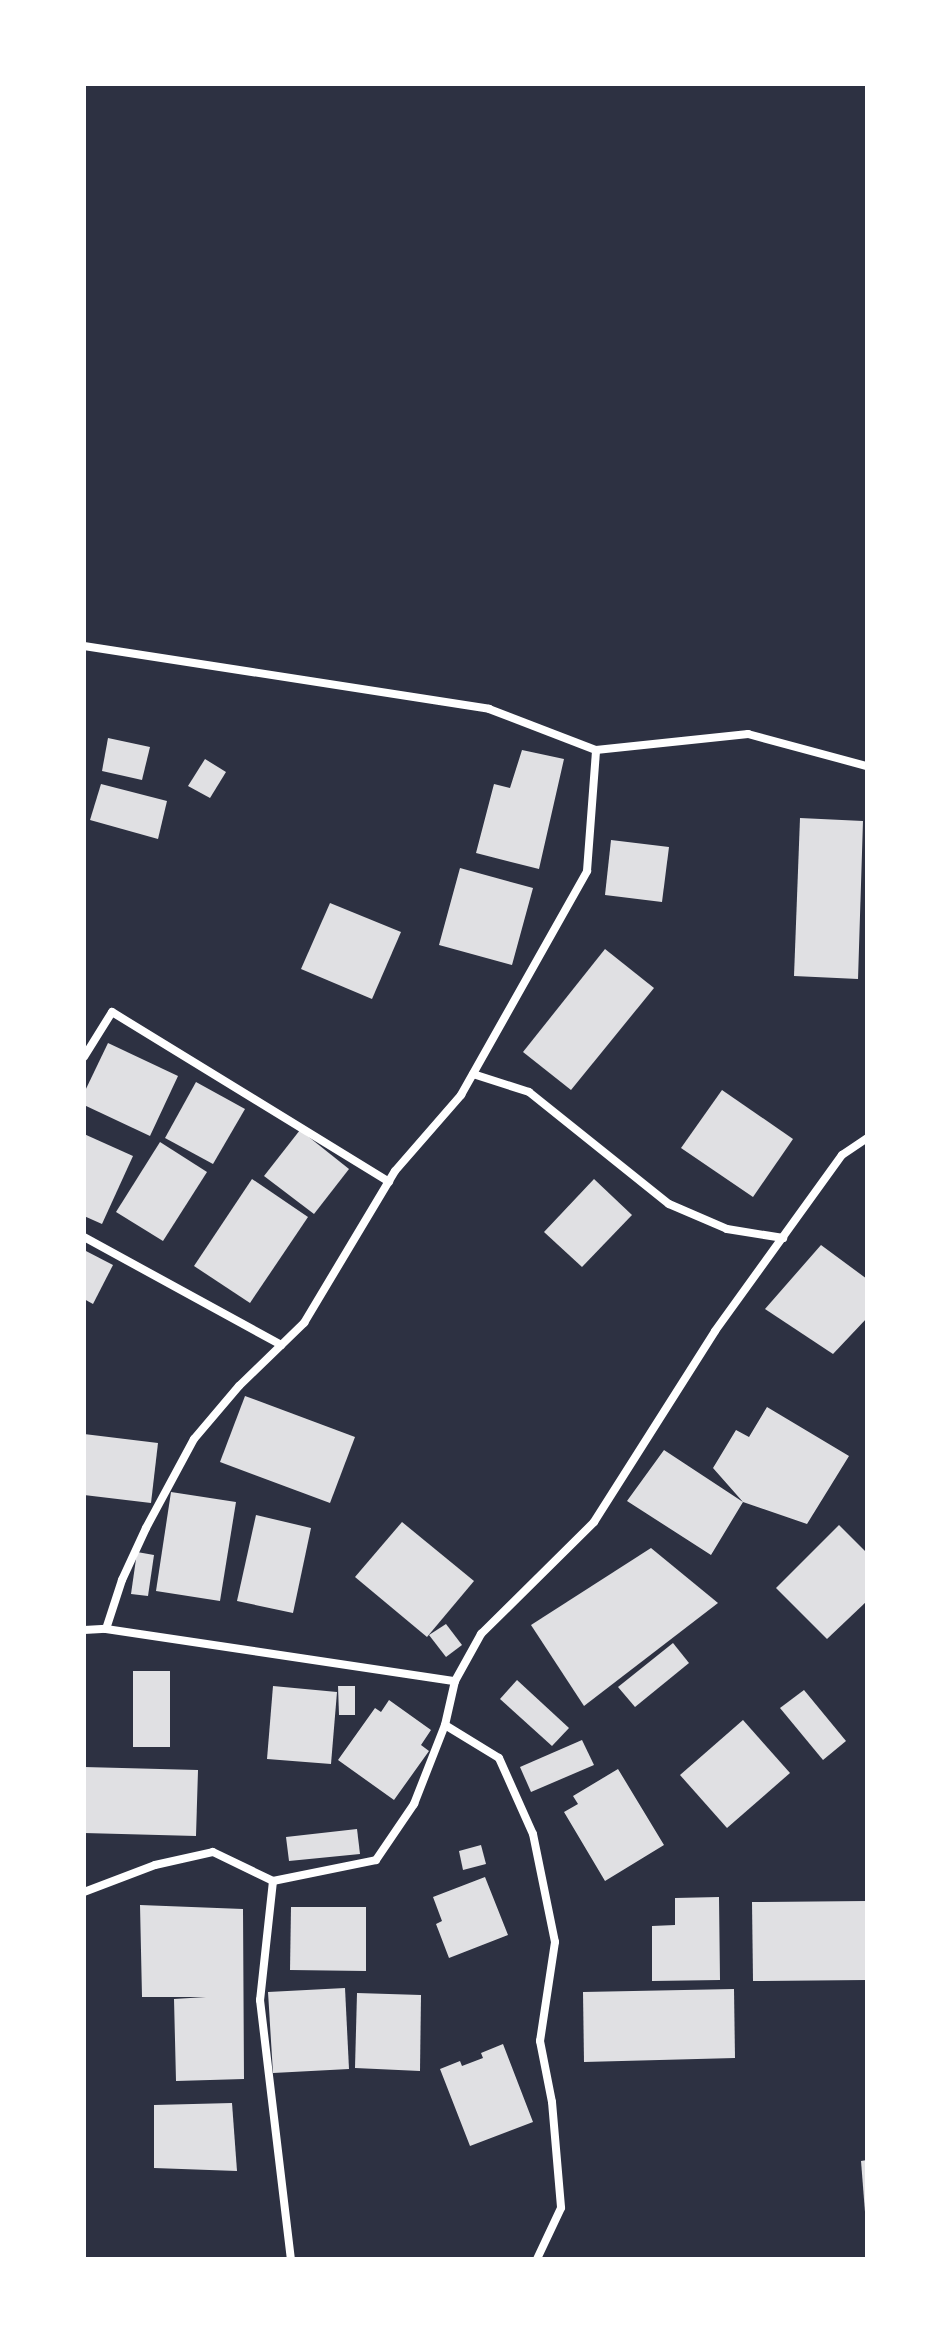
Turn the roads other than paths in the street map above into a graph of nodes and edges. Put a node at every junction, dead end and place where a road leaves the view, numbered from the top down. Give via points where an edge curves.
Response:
1 (84, 646) edge
2 (596, 750) junction
3 (867, 766) edge
4 (84, 1057) edge
5 (473, 1074) junction
6 (867, 1138) edge
7 (389, 1182) junction
8 (84, 1237) edge
9 (783, 1238) junction
10 (281, 1345) junction
11 (106, 1629) junction
12 (84, 1630) edge
13 (455, 1681) junction
14 (445, 1725) junction
15 (273, 1881) junction
16 (84, 1892) edge
17 (291, 2259) edge
18 (537, 2259) edge

1 - 2 street via 489,709
2 - 3 street via 748,734
2 - 5 street via 587,871
4 - 7 street via 112,1012
5 - 7 street
5 - 9 street via 529,1092 669,1204 727,1229
6 - 9 street via 842,1155
7 - 10 street via 304,1323
8 - 10 street
9 - 13 street via 715,1331 594,1522 481,1634
10 - 11 street via 194,1439 146,1528
11 - 12 street
11 - 13 street
13 - 14 street
14 - 15 street via 414,1804 376,1860
14 - 18 street via 499,1758 533,1834 555,1942 540,2041 552,2102 561,2208
15 - 16 street via 213,1852 155,1865
15 - 17 street via 260,2000

